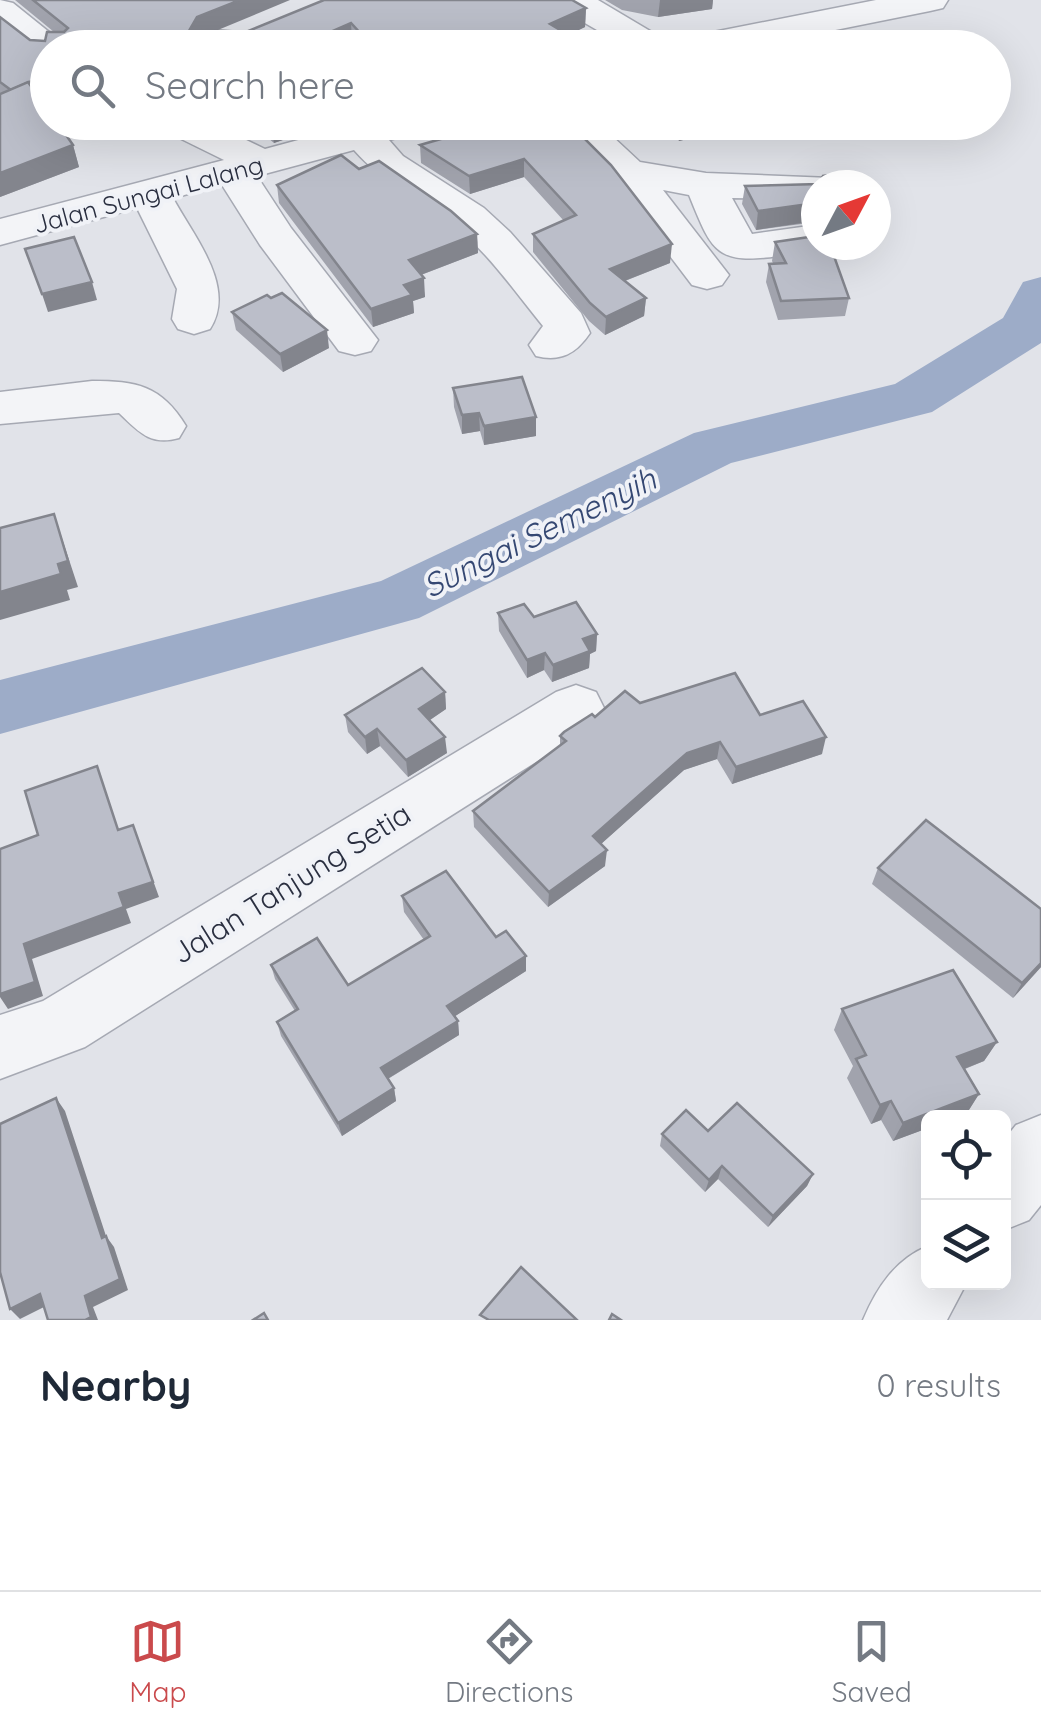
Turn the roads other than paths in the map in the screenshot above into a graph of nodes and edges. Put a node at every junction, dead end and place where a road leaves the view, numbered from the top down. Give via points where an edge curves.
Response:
1 (572, 0) edge
2 (930, 0) edge
3 (9, 10) edge
4 (810, 11) edge
5 (32, 30) edge
6 (624, 30) edge
7 (747, 30) edge
8 (205, 140) edge
9 (350, 140) edge
10 (367, 140) edge
11 (592, 140) edge
12 (249, 168) junction
13 (627, 172) junction
14 (706, 185) junction
15 (801, 187) edge
16 (150, 193) junction
17 (0, 232) edge
18 (801, 240) edge
19 (706, 276) dead end
20 (194, 319) dead end
21 (355, 340) dead end
22 (552, 345) dead end
23 (0, 408) edge
24 (162, 426) dead end
25 (576, 708) dead end
26 (0, 1046) edge
27 (1041, 1149) edge
28 (1011, 1186) edge
29 (924, 1290) edge
30 (900, 1320) edge

1 - 6 street
2 - 4 street
3 - 5 street
4 - 7 street
8 - 12 street
9 - 12 street, Jalan Sungai Lalang
10 - 22 street via 389,165 469,217 507,254 565,324 567,333
11 - 13 street
12 - 16 street, Jalan Sungai Lalang
12 - 21 street via 275,236
13 - 14 street
13 - 19 street
14 - 15 street
14 - 18 street via 726,234 742,248
16 - 17 street, Jalan Sungai Lalang
16 - 20 street via 199,290
23 - 24 street via 131,398
25 - 26 street, Jalan Tanjung Setia via 62,1025
27 - 28 street
29 - 30 street

